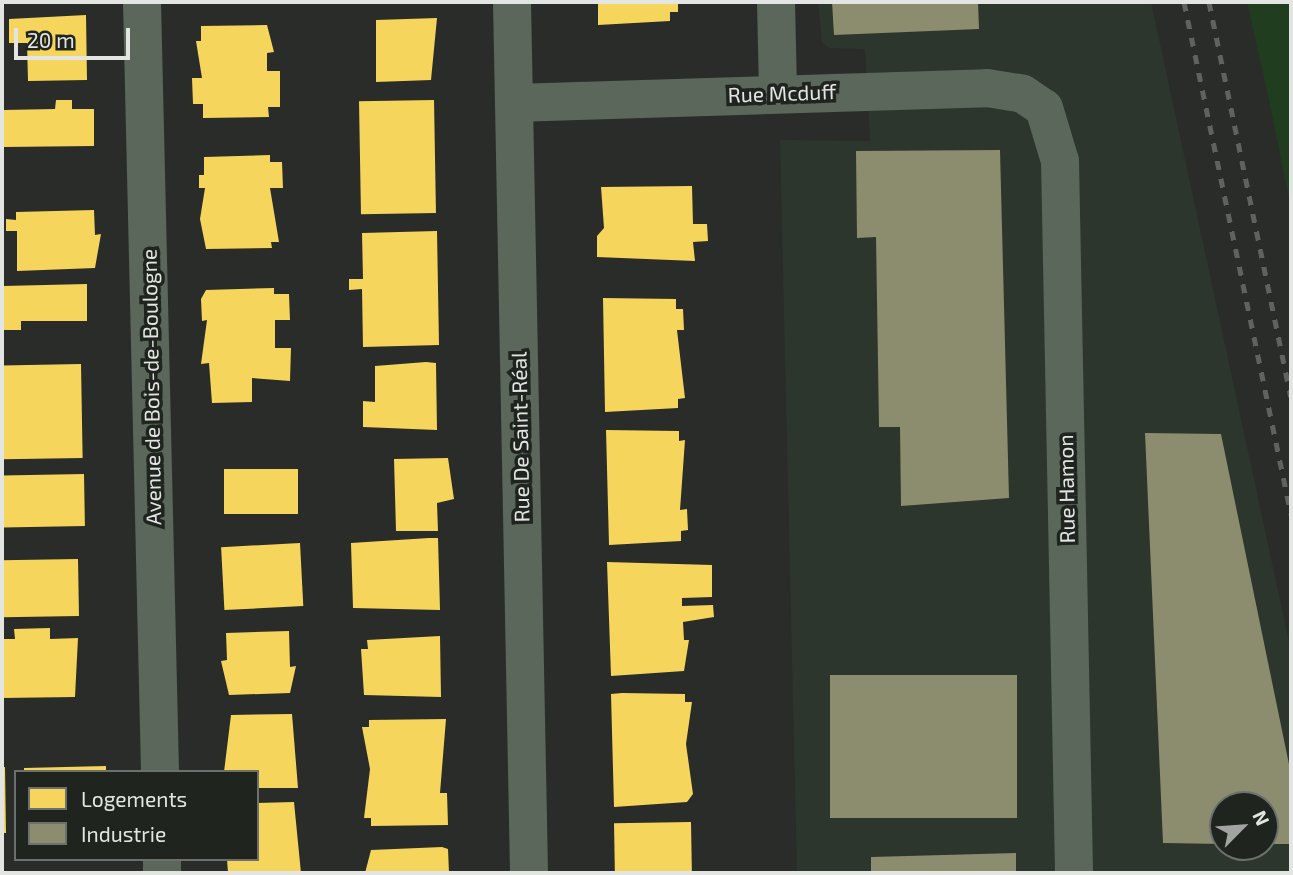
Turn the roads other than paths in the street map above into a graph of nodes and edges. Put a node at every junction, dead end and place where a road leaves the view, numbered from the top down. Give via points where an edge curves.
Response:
1 (142, 2) edge
2 (512, 2) edge
3 (776, 2) edge
4 (778, 93) junction
5 (514, 103) junction
6 (1044, 108) joint
7 (160, 770) edge
8 (529, 873) edge
9 (1074, 873) edge

1 - 7 street, Avenue de Bois-de-Boulogne
2 - 5 street, Rue De Saint-Réal
3 - 4 street
4 - 5 street, Rue Mcduff
4 - 6 street, Rue Mcduff via 987,88 1023,94
5 - 8 street, Rue De Saint-Réal
6 - 9 street, Rue Hamon via 1060,161

